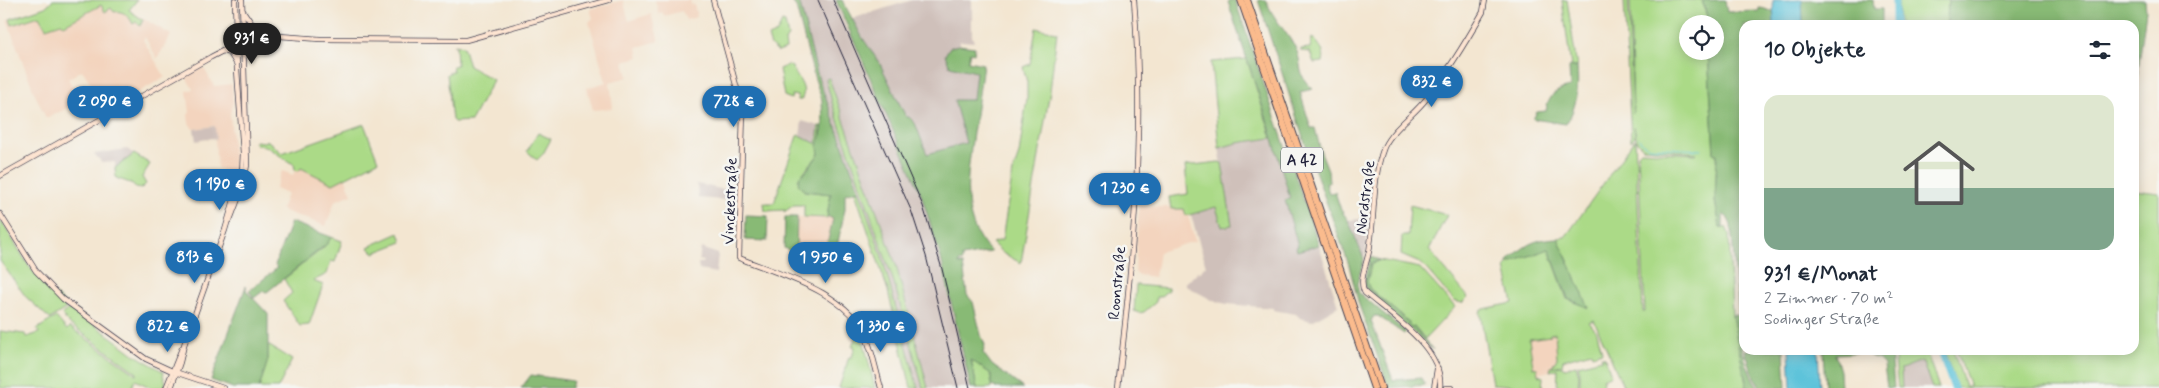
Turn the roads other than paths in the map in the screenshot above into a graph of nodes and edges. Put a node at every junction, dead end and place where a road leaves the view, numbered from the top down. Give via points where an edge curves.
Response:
1 (236, 0) edge
2 (242, 0) edge
3 (609, 0) edge
4 (713, 0) edge
5 (1134, 0) edge
6 (1241, 0) edge
7 (1247, 0) edge
8 (1485, 0) edge
9 (242, 9) junction
10 (267, 32) junction
11 (279, 35) junction
12 (242, 41) junction
13 (236, 44) junction
14 (223, 51) junction
15 (237, 64) junction
16 (0, 176) edge
17 (0, 214) edge
18 (225, 230) junction
19 (1437, 368) junction
20 (174, 372) junction
21 (166, 388) edge
22 (171, 388) edge
23 (222, 388) edge
24 (881, 388) edge
25 (1118, 388) edge
26 (1374, 388) edge
27 (1381, 388) edge
28 (1434, 388) edge
29 (1440, 388) edge
30 (1446, 388) edge
31 (1452, 388) edge

1 - 13 street
2 - 9 street
3 - 11 street via 466,40 320,39
4 - 24 street, Vinckestraße via 743,111 739,258 820,292 840,304 866,337
5 - 25 street, Roonstraße via 1139,144
6 - 26 highway, A 42
7 - 27 highway, A 42
8 - 19 street, Nordstraße via 1483,12 1431,93 1385,147 1378,167 1371,244 1362,281 1365,293 1433,355
9 - 10 street via 252,24
9 - 12 street
10 - 11 street
10 - 12 street via 252,34
11 - 12 street via 263,35
12 - 13 street
12 - 18 street via 247,165 243,186
13 - 14 street
13 - 15 street
14 - 15 street via 230,53
14 - 16 street
15 - 18 street via 243,166
17 - 20 street via 26,257 53,290 140,356
18 - 20 street
19 - 28 street
19 - 29 street, Nordstraße
20 - 21 street
20 - 22 street
20 - 23 street
30 - 31 street

